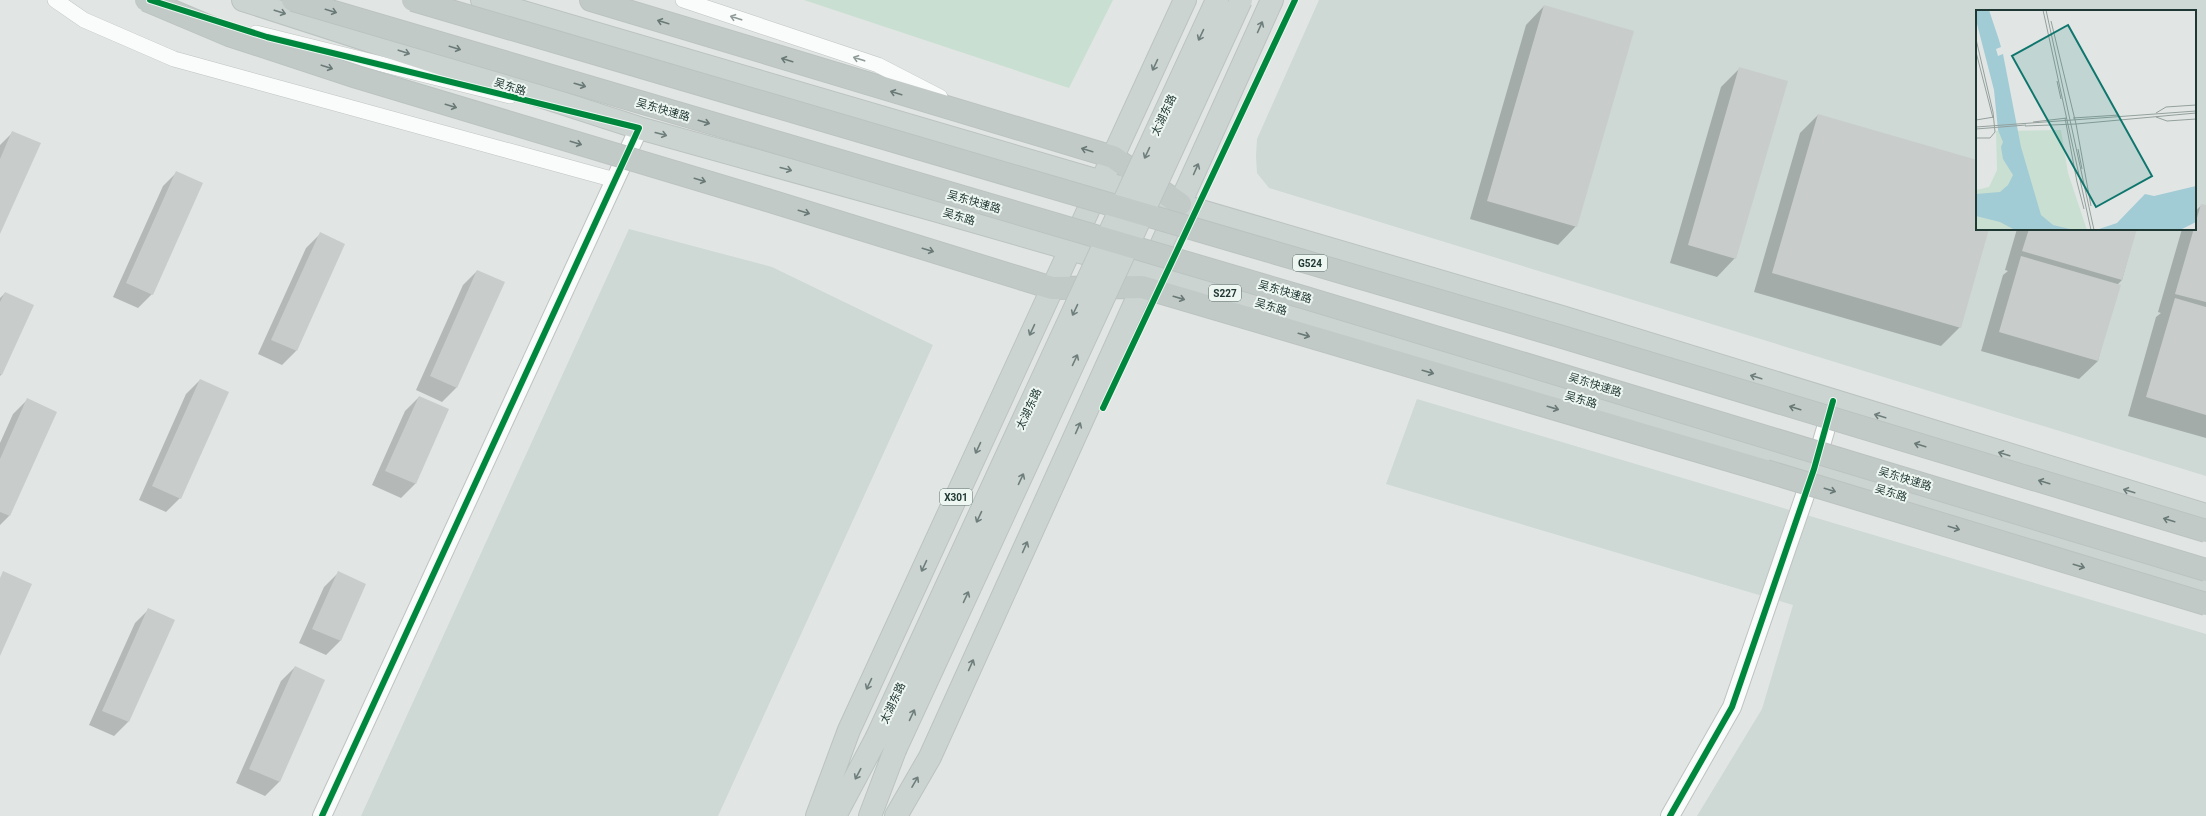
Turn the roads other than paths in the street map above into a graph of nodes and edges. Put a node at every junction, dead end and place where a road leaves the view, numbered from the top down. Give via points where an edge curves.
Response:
1 (55, 0) edge
2 (146, 0) edge
3 (150, 0) edge
4 (243, 0) edge
5 (293, 0) edge
6 (413, 0) edge
7 (482, 0) edge
8 (591, 0) edge
9 (683, 0) edge
10 (1218, 0) edge
11 (1241, 0) edge
12 (1272, 0) edge
13 (1181, 8) edge
14 (982, 119) junction
15 (639, 128) junction
16 (1113, 157) junction
17 (615, 180) junction
18 (1102, 181) junction
19 (1180, 204) junction
20 (1070, 248) junction
21 (1146, 279) junction
22 (1052, 288) junction
23 (1834, 402) junction
24 (1814, 470) junction
25 (2206, 515) edge
26 (2206, 531) edge
27 (2206, 570) edge
28 (2206, 589) edge
29 (2206, 604) edge
30 (322, 816) edge
31 (817, 816) edge
32 (835, 816) edge
33 (870, 816) edge
34 (896, 816) edge
35 (1670, 816) edge

1 - 17 street via 84,20 174,59
2 -> 22 highway, bridge via 229,35 357,77
3 - 15 street via 267,37
4 -> 15 main road, 吴东路 / S227
5 -> 27 highway, 吴东快速路, bridge via 1321,303
26 -> 6 highway, G524, bridge via 1552,334
7 - 18 main road
14 -> 8 highway
14 -> 9 street via 878,65
10 -> 32 main road, 太湖东路, bridge via 876,739
33 -> 11 main road, 太湖东路, bridge via 895,750
19 -> 12 main road
13 -> 16 main road
16 -> 14 highway
15 - 17 street
15 -> 20 main road, 吴东路 / S227
16 - 18 main road
16 - 19 highway
17 - 30 street
18 - 19 main road
18 - 20 main road, X301
19 - 21 main road
23 -> 19 main road via 1562,317
20 - 21 main road, 吴东路 / S227
20 - 22 main road, X301
21 - 22 highway
21 - 24 main road, 吴东路 / S227
21 -> 29 highway, bridge
34 -> 21 main road via 930,757
22 -> 31 main road, X301 via 849,730
23 - 24 street
25 -> 23 main road
24 - 28 main road, 吴东路 / S227
24 - 35 street via 1732,707

